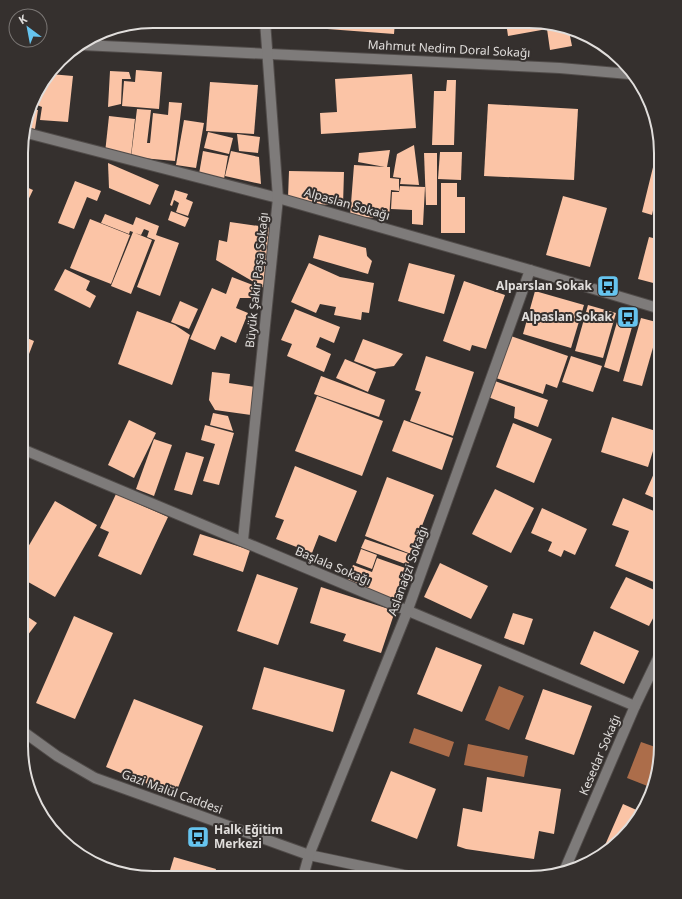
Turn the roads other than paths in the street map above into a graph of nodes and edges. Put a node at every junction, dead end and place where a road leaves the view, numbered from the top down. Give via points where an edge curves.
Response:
1 (265, 28) edge
2 (90, 45) edge
3 (267, 54) junction
4 (625, 74) edge
5 (30, 133) edge
6 (278, 198) junction
7 (530, 270) junction
8 (654, 307) edge
9 (28, 451) edge
10 (243, 540) junction
11 (407, 612) junction
12 (654, 667) edge
13 (635, 706) junction
14 (28, 735) edge
15 (309, 855) junction
16 (567, 865) edge
17 (305, 871) edge
18 (385, 871) edge

1 - 3 street, Büyük Şakir Paşa Sokağı
2 - 3 street, Mahmut Nedim Doral Sokağı
3 - 4 street, Mahmut Nedim Doral Sokağı via 560,68
3 - 6 street, Büyük Şakir Paşa Sokağı
5 - 6 street, Alpaslan Sokağı
6 - 7 street, Alpaslan Sokağı
6 - 10 street, Büyük Şakir Paşa Sokağı
7 - 8 street, Alpaslan Sokağı
7 - 11 street, Aslanağzi Sokağı
9 - 10 street, Başlala Sokağı
10 - 11 street, Başlala Sokağı
11 - 13 street, Başlala Sokağı
11 - 15 street, Aslanağzi Sokağı
12 - 13 street, Kesedar Sokağı
13 - 16 street, Kesedar Sokağı
14 - 15 street, Gazi Malül Caddesi via 57,756 96,778
15 - 17 street, Aslanağzi Sokağı
15 - 18 street, Gazi Malül Caddesi

